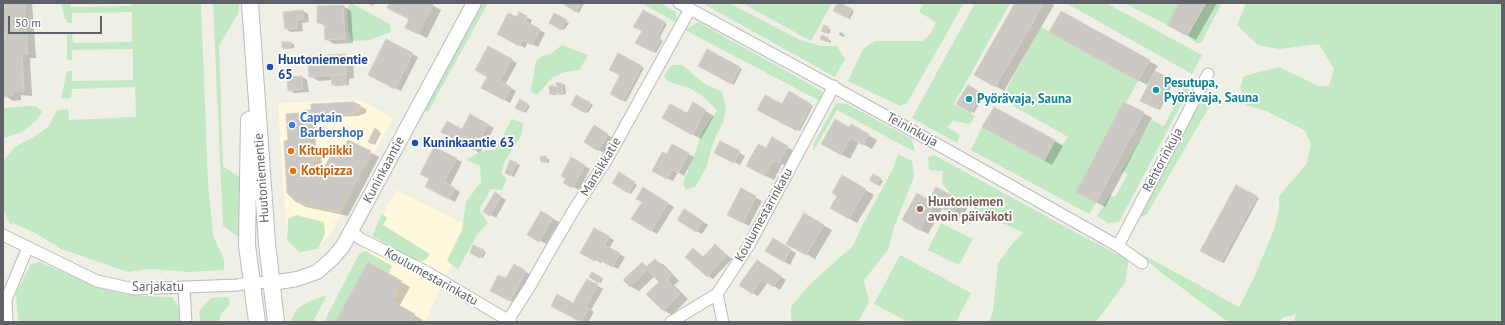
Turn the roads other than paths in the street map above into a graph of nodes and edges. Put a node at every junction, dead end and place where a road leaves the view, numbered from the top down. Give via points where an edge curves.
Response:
1 (250, 3) edge
2 (474, 3) edge
3 (679, 3) edge
4 (690, 9) junction
5 (251, 33) junction
6 (1208, 74) dead end
7 (834, 86) junction
8 (350, 231) junction
9 (3, 235) edge
10 (1118, 246) junction
11 (28, 247) junction
12 (1142, 263) dead end
13 (252, 282) junction
14 (272, 283) junction
15 (184, 287) junction
16 (717, 294) junction
17 (4, 300) edge
18 (7, 322) edge
19 (186, 322) edge
20 (257, 322) edge
21 (276, 322) edge
22 (509, 322) edge
23 (671, 322) edge
24 (723, 322) edge

1 - 5 main road, Huutoniementie
2 - 8 street, Kuninkaantie
3 - 4 street, Teininkuja
4 - 7 street, Teininkuja
4 - 22 street, Mansikkatie via 609,156 575,208
5 - 13 main road, Huutoniementie via 247,245
5 - 14 main road, Huutoniementie
6 - 10 street, Rehtorinkuja
7 - 10 street, Teininkuja
7 - 16 street, Koulumestarinkatu via 750,245
8 - 14 street, Kuninkaantie via 332,259 317,272 306,277
8 - 22 street, Koulumestarinkatu via 425,271
9 - 11 street, Sarjakatu
10 - 12 street, Teininkuja
11 - 15 street, Sarjakatu via 97,281 134,289
11 - 17 street
13 - 14 street, Kuninkaantie
13 - 15 street, Sarjakatu
13 - 20 main road, Huutoniementie
14 - 21 main road, Huutoniementie
15 - 19 street
16 - 23 street, Koulumestarinkatu
16 - 24 street
17 - 18 street

